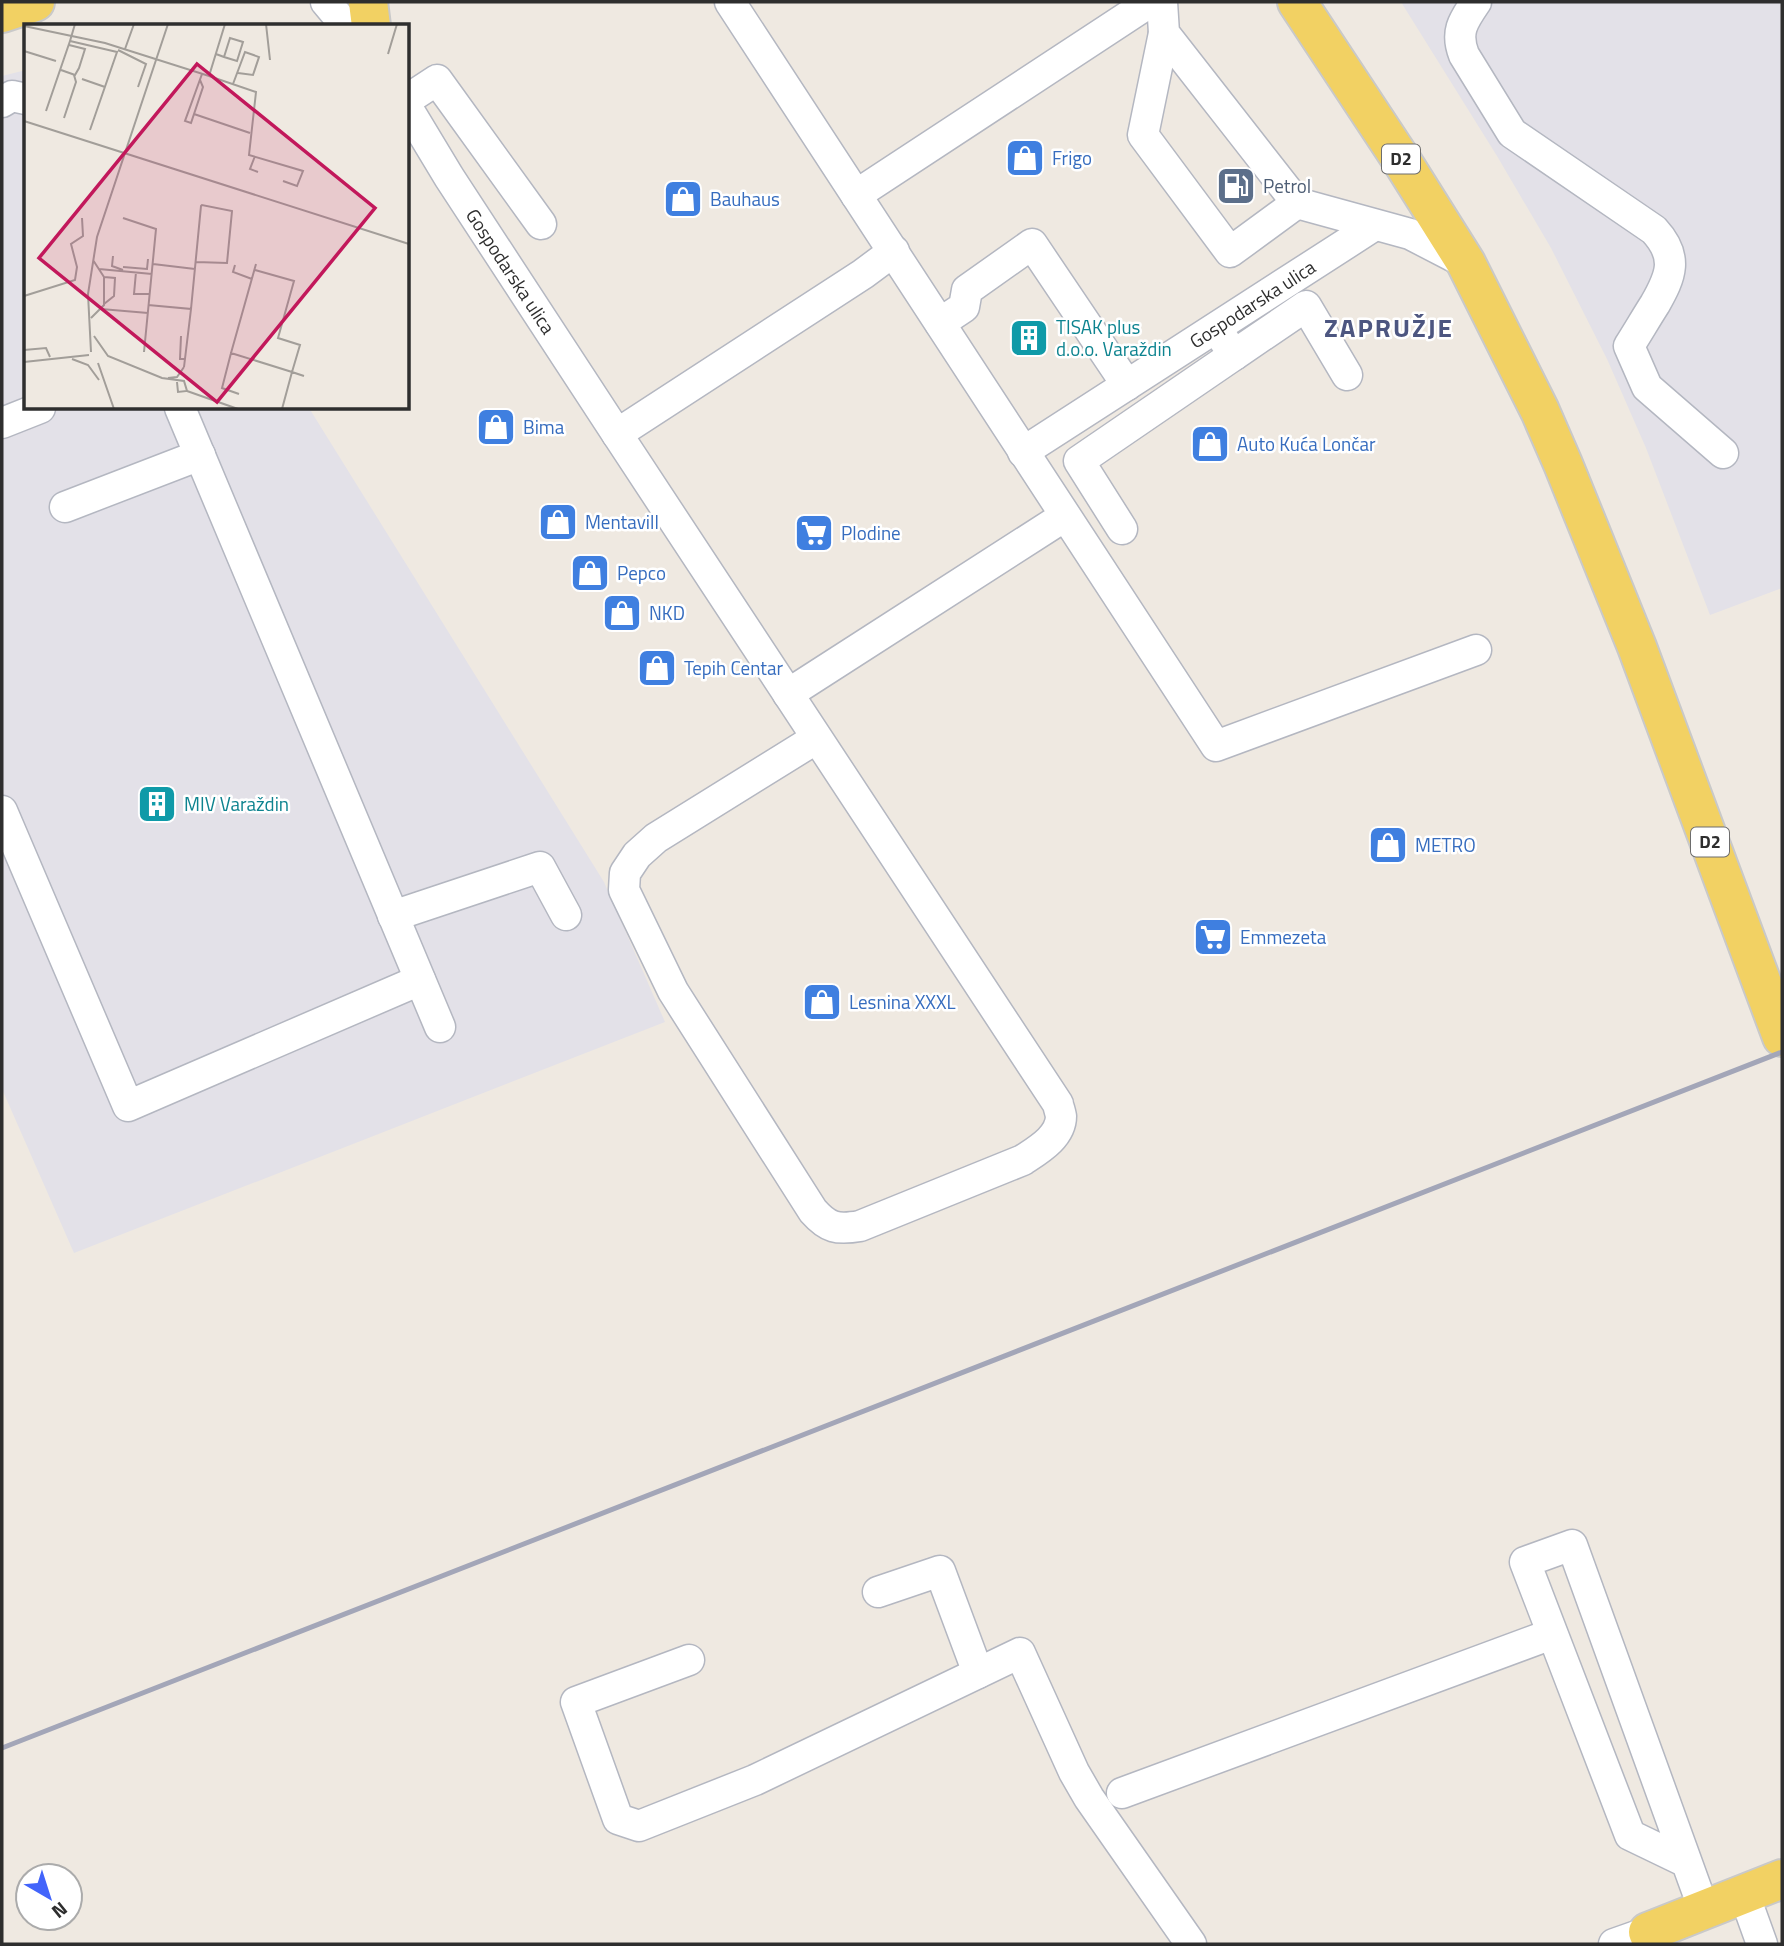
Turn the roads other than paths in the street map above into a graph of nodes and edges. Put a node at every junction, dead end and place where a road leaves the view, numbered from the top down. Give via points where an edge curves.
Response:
1 (35, 2) edge
2 (326, 2) edge
3 (349, 2) edge
4 (368, 2) edge
5 (730, 2) edge
6 (1150, 2) edge
7 (1163, 2) edge
8 (1282, 2) edge
9 (1297, 2) edge
10 (1476, 2) edge
11 (2, 13) edge
12 (344, 24) edge
13 (360, 24) edge
14 (370, 24) edge
15 (1164, 33) junction
16 (1333, 56) junction
17 (410, 98) edge
18 (24, 99) edge
19 (2, 102) edge
20 (410, 112) edge
21 (856, 195) junction
22 (1297, 204) junction
23 (541, 224) dead end
24 (1375, 225) junction
25 (894, 251) junction
26 (1466, 263) junction
27 (940, 323) junction
28 (1216, 328) junction
29 (1234, 355) junction
30 (1347, 375) dead end
31 (1127, 385) junction
32 (35, 410) edge
33 (181, 410) edge
34 (2, 423) edge
35 (617, 434) junction
36 (1023, 452) junction
37 (1723, 453) dead end
38 (200, 454) junction
39 (65, 507) dead end
40 (1065, 516) junction
41 (1122, 529) dead end
42 (1476, 650) dead end
43 (788, 694) junction
44 (817, 738) junction
45 (2, 811) edge
46 (566, 915) dead end
47 (393, 916) junction
48 (421, 980) junction
49 (440, 1027) dead end
50 (1782, 1037) edge
51 (878, 1592) dead end
52 (1552, 1634) junction
53 (689, 1660) dead end
54 (978, 1673) junction
55 (1122, 1793) dead end
56 (1686, 1861) junction
57 (1782, 1879) edge
58 (1744, 1894) junction
59 (1704, 1910) junction
60 (1638, 1940) edge
61 (1191, 1944) edge
62 (1762, 1944) edge

1 - 11 main road
2 - 12 street
3 - 13 street
4 - 14 main road
5 - 21 street
6 - 21 street
7 - 15 street
8 - 16 main road, D2
9 - 16 main road, D2
10 - 37 street via 1462,24 1460,42 1512,133 1654,230 1667,248 1671,271 1667,284 1629,346 1647,387
15 - 22 street
15 - 22 street via 1143,135 1230,252
16 - 26 main road, D2
17 - 23 street via 438,80
18 - 19 street via 12,96
20 - 35 street, Gospodarska ulica
21 - 25 street
22 - 24 street
24 - 26 street via 1410,234
24 - 28 street, Gospodarska ulica
25 - 27 street
25 - 35 street
26 - 50 main road, D2 via 1563,464 1637,647
27 - 31 street via 964,307 967,290 1032,244
27 - 36 street
28 - 29 street
28 - 31 street, Gospodarska ulica
29 - 30 street via 1306,306
29 - 41 street via 1079,461
31 - 36 street, Gospodarska ulica
32 - 34 street
33 - 38 street
35 - 43 street, Gospodarska ulica
36 - 40 street
38 - 39 street
38 - 47 street
40 - 42 street via 1216,746
40 - 43 street
43 - 44 street, Gospodarska ulica
44 - 44 street, Gospodarska ulica via 656,838 625,873 624,890 673,990 813,1211 823,1223 847,1228 860,1227 1023,1160 1052,1138 1062,1115
45 - 48 street via 128,1106
46 - 47 street via 540,867
47 - 48 street
48 - 49 street
51 - 54 street via 940,1571
52 - 55 street
52 - 56 street via 1630,1835
52 - 56 street via 1525,1562 1572,1545
53 - 54 street via 576,1702 618,1819 639,1826 755,1780
54 - 61 street via 1020,1653 1089,1798
56 - 59 street
57 - 58 main road
58 - 59 main road
58 - 62 street
59 - 60 main road

